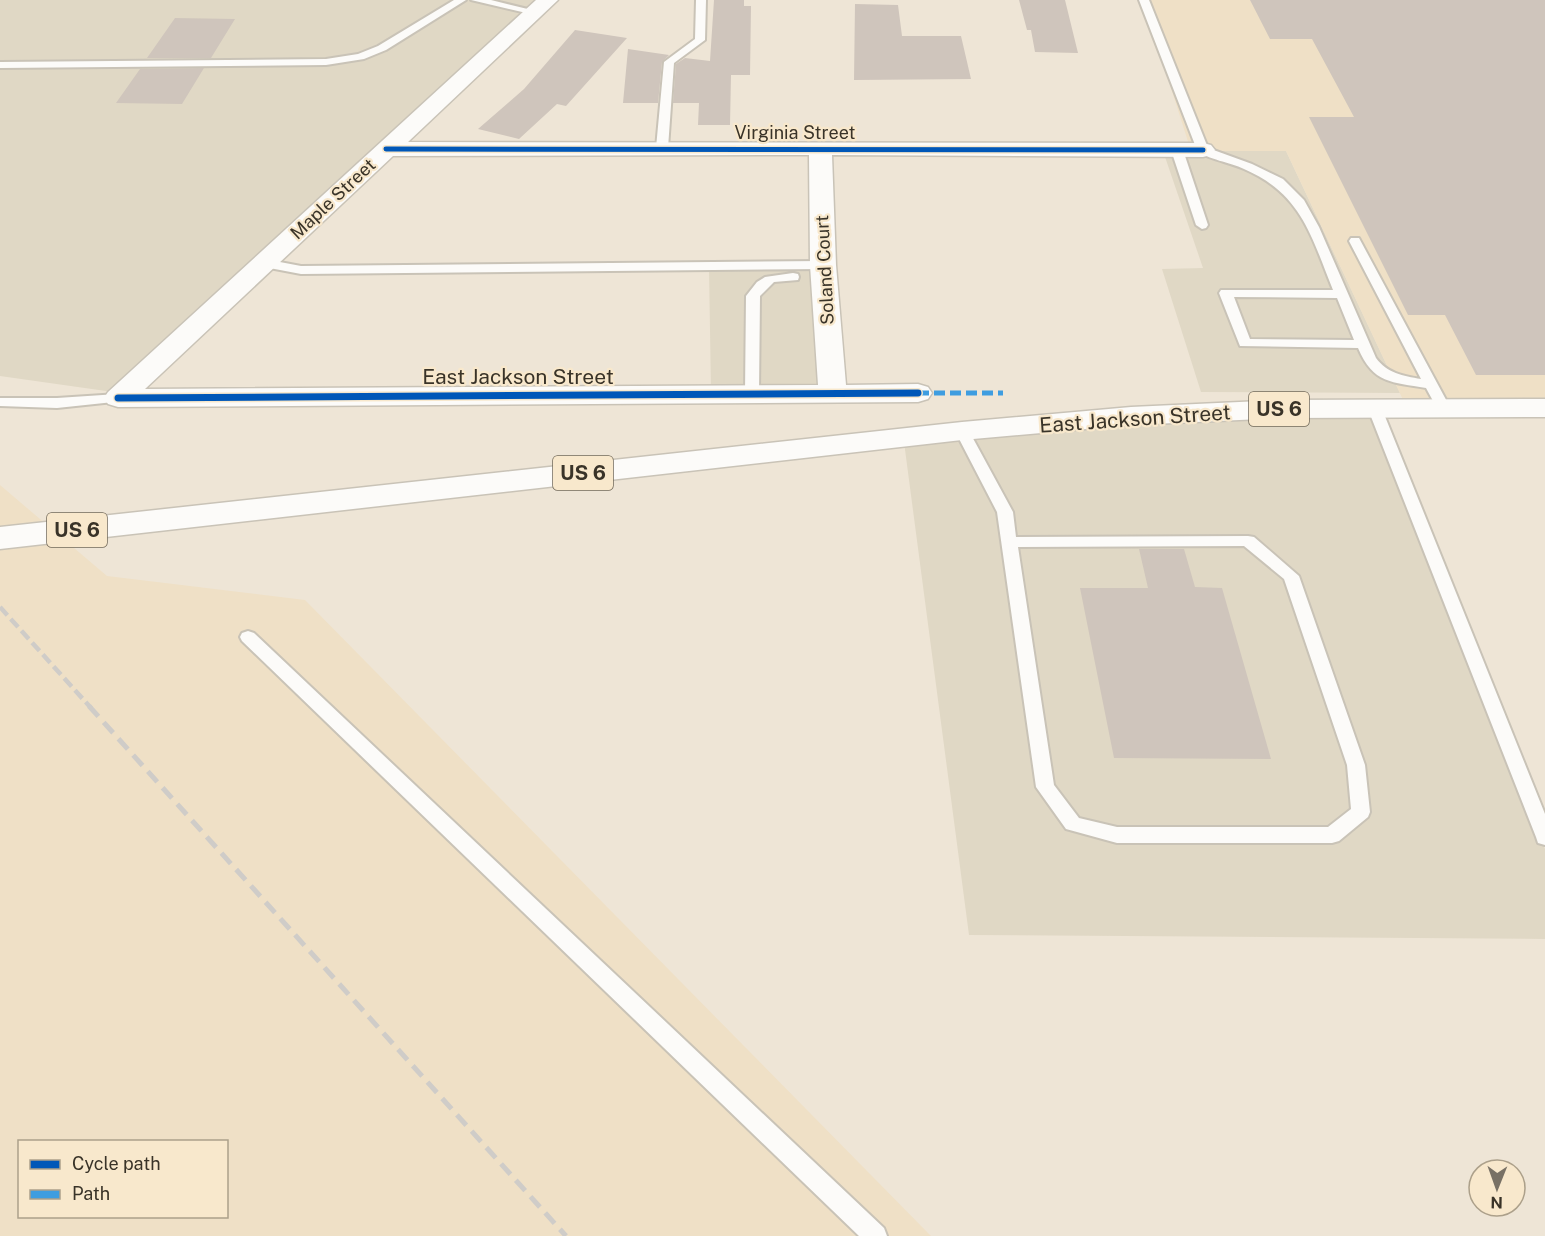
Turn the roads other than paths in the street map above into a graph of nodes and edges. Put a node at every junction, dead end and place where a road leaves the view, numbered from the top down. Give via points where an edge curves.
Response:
1 (461, 0) edge
2 (476, 0) edge
3 (701, 0) edge
4 (1144, 0) edge
5 (541, 6) edge
6 (0, 65) edge
7 (662, 148) junction
8 (820, 148) junction
9 (386, 150) junction
10 (1177, 150) junction
11 (1203, 150) junction
12 (1202, 225) dead end
13 (1355, 241) dead end
14 (264, 263) junction
15 (823, 271) junction
16 (1342, 294) junction
17 (1363, 344) junction
18 (752, 393) junction
19 (833, 393) junction
20 (918, 393) dead end
21 (1438, 397) junction
22 (118, 398) junction
23 (0, 402) edge
24 (1545, 408) edge
25 (1375, 409) junction
26 (962, 431) junction
27 (0, 538) edge
28 (1009, 542) junction
29 (248, 637) dead end
30 (1545, 837) edge
31 (876, 1236) edge

1 - 6 lane via 382,48 360,57 326,62
2 - 5 lane
3 - 7 lane via 700,40 669,63
4 - 11 lane
5 - 9 street, Maple Street
7 - 8 street, Virginia Street
7 - 9 street, Virginia Street
8 - 10 street, Virginia Street
8 - 15 street, Soland Court
9 - 14 street, Maple Street
10 - 11 street, Virginia Street
10 - 12 lane
11 - 16 lane via 1279,182 1300,203
13 - 21 lane
14 - 15 lane via 302,270
14 - 22 street, Maple Street
15 - 18 lane via 773,277 761,283 753,296
15 - 19 street, Soland Court
16 - 17 lane
16 - 17 lane via 1226,293 1245,343
17 - 21 lane via 1378,371
18 - 19 street, East Jackson Street
18 - 22 street, East Jackson Street
19 - 20 street, East Jackson Street
21 - 24 street, East Jackson Street / US 6
21 - 25 street, East Jackson Street / US 6
22 - 23 lane via 57,404
25 - 26 street, East Jackson Street / US 6 via 1143,416
25 - 30 lane
26 - 27 street, US 6
26 - 28 lane via 1005,512
28 - 28 lane via 1045,787 1073,824 1117,835 1332,835 1361,812 1356,765 1291,576 1248,541
29 - 31 lane

